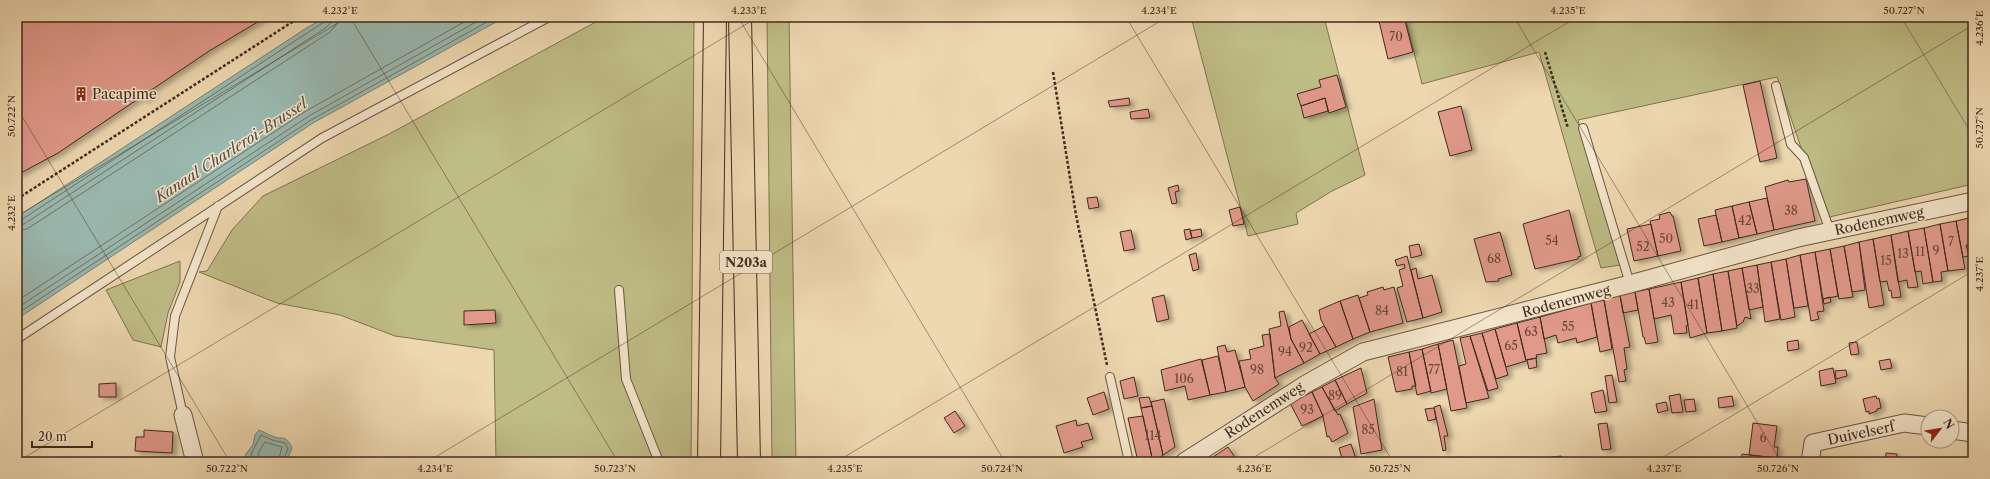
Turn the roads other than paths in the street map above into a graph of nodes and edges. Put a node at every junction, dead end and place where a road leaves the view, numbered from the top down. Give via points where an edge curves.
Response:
1 (549, 17) edge
2 (715, 17) edge
3 (740, 17) edge
4 (1776, 86) dead end
5 (1583, 128) dead end
6 (1973, 201) edge
7 (218, 206) junction
8 (1830, 231) junction
9 (1630, 284) junction
10 (619, 290) dead end
11 (17, 338) edge
12 (1110, 377) road end
13 (183, 415) joint
14 (1920, 425) edge
15 (1960, 431) edge
16 (1973, 433) edge
17 (195, 462) edge
18 (658, 462) edge
19 (708, 462) edge
20 (750, 462) edge
21 (1129, 462) edge
22 (1184, 462) edge
23 (1810, 462) edge

1 - 7 lane via 322,138
2 - 19 highway, N203a
3 - 20 highway, N203a
4 - 8 lane via 1791,144 1804,158
5 - 9 lane
6 - 8 street, Rodenemweg
7 - 11 lane
7 - 13 lane via 175,316 170,357
8 - 9 street, Rodenemweg
9 - 22 street, Rodenemweg via 1363,352 1306,384
10 - 18 lane via 626,379
12 - 21 lane
13 - 17 street
14 - 23 street, Duivelserf via 1904,423 1813,443
15 - 16 street

